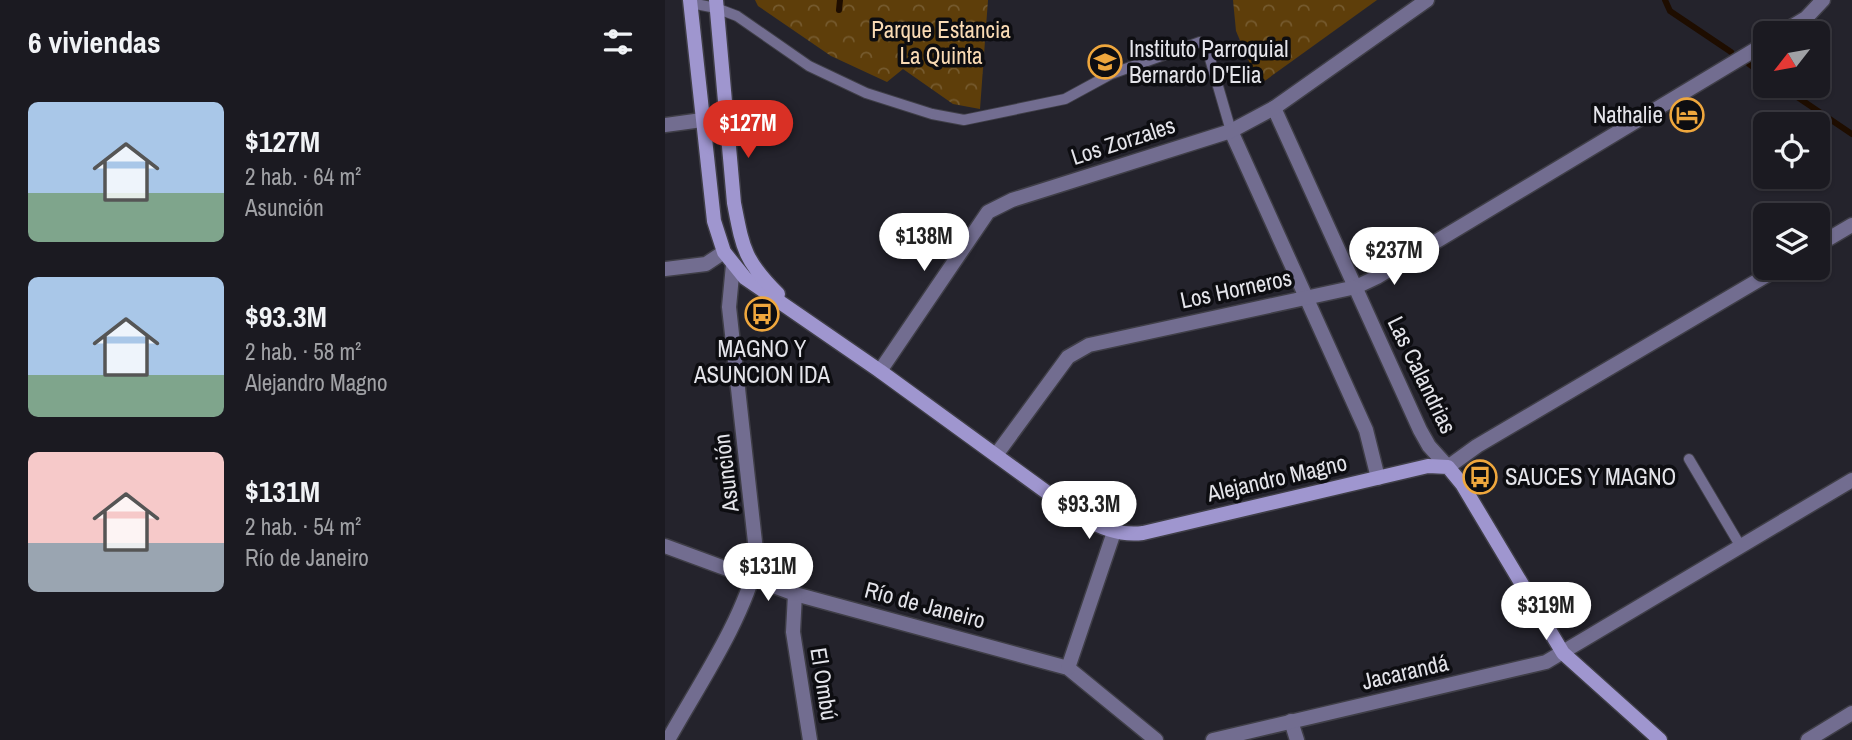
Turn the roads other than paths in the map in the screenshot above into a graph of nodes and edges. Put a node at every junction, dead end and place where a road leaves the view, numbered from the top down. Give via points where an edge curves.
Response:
1 (1427, 0) edge
2 (1823, 0) edge
3 (690, 2) edge
4 (716, 4) edge
5 (1801, 21) edge
6 (1753, 51) edge
7 (1274, 108) junction
8 (702, 120) junction
9 (665, 125) edge
10 (1231, 131) junction
11 (1852, 225) edge
12 (1830, 238) edge
13 (724, 252) junction
14 (733, 265) junction
15 (665, 269) edge
16 (1759, 280) edge
17 (1356, 287) junction
18 (1308, 297) junction
19 (799, 315) junction
20 (880, 370) junction
21 (996, 455) junction
22 (1689, 458) dead end
23 (1448, 467) junction
24 (1378, 478) junction
25 (1852, 480) edge
26 (1114, 532) junction
27 (665, 545) edge
28 (1741, 547) junction
29 (753, 579) junction
30 (795, 594) junction
31 (1563, 653) junction
32 (1068, 668) junction
33 (1852, 713) edge
34 (1291, 722) junction
35 (668, 740) edge
36 (810, 740) edge
37 (1156, 740) edge
38 (1213, 740) edge
39 (1297, 740) edge
40 (1660, 740) edge
41 (1808, 740) edge

1 - 7 street, Los Zorzales
2 - 5 street
3 - 4 lane
3 - 8 main road
4 - 10 lane via 809,66 866,93 964,120 1065,99 1111,74 1200,42 1206,45
4 - 19 main road via 734,204 745,254
6 - 17 street, Los Horneros
7 - 10 street, Los Zorzales
7 - 17 street, Las Calandrias
8 - 9 street
8 - 13 main road via 714,221
10 - 18 street
10 - 20 street, Los Zorzales via 1012,200 988,212
11 - 12 street
13 - 14 main road
13 - 15 street via 706,264
14 - 19 main road
14 - 29 street, Asunción via 729,307 757,548
16 - 23 street
17 - 18 street, Los Horneros
17 - 23 street, Las Calandrias via 1420,430
18 - 21 street, Los Horneros via 1077,350
18 - 24 street via 1366,429
19 - 20 main road, Alejandro Magno
20 - 21 main road, Alejandro Magno
21 - 26 main road, Alejandro Magno via 1078,514
22 - 28 lane
23 - 24 main road, Alejandro Magno via 1428,466
23 - 31 main road
24 - 26 main road, Alejandro Magno via 1143,533
25 - 28 street, Jacarandá
26 - 32 street
27 - 29 street, Río de Janeiro
28 - 31 street, Jacarandá
29 - 30 street, Río de Janeiro
29 - 35 street, Asunción
30 - 32 street, Río de Janeiro
30 - 36 street, El Ombú via 793,632
31 - 34 street, Jacarandá via 1534,666
31 - 40 main road
32 - 37 street, Río de Janeiro
33 - 41 street
34 - 38 street, Jacarandá
34 - 39 street

